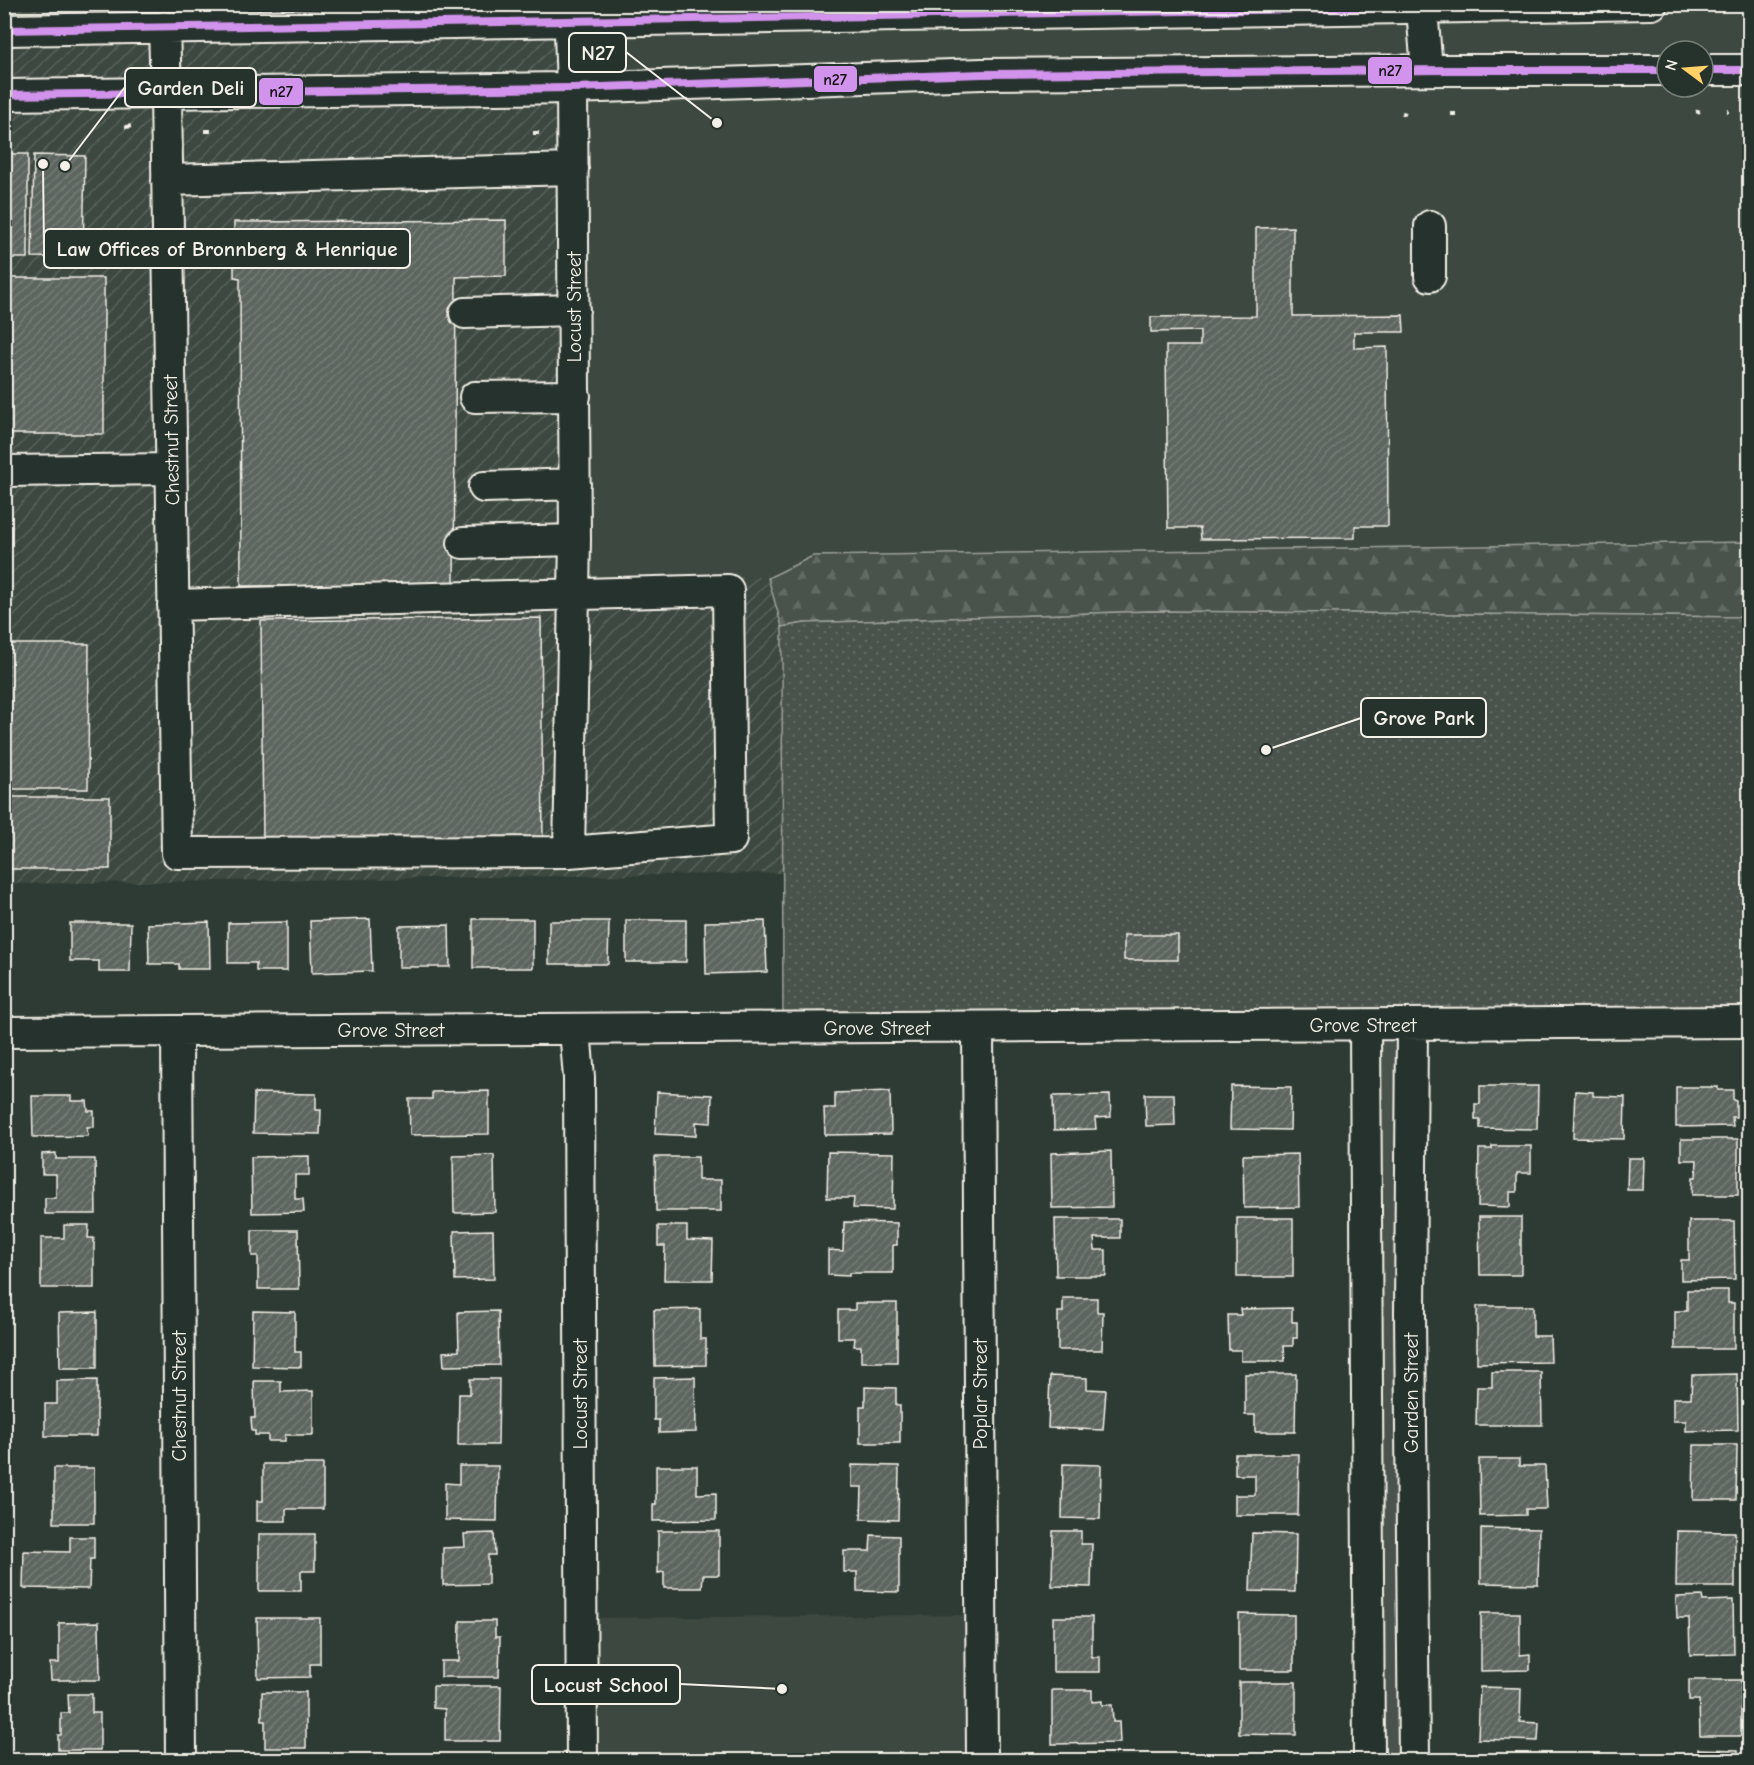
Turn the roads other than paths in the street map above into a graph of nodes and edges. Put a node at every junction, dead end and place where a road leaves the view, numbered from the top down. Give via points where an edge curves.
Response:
1 (1652, 4) edge
2 (1422, 9) junction
3 (785, 11) edge
4 (569, 12) edge
5 (234, 15) edge
6 (144, 20) edge
7 (4, 30) edge
8 (1427, 70) junction
9 (1655, 70) edge
10 (1715, 70) edge
11 (1749, 70) edge
12 (572, 88) junction
13 (166, 93) junction
14 (4, 95) edge
15 (573, 169) junction
16 (167, 180) junction
17 (1430, 226) dead end
18 (1430, 276) dead end
19 (574, 310) junction
20 (465, 313) dead end
21 (574, 396) junction
22 (475, 397) dead end
23 (171, 469) junction
24 (4, 471) edge
25 (575, 484) junction
26 (484, 487) dead end
27 (575, 540) junction
28 (463, 543) dead end
29 (574, 594) junction
30 (173, 604) junction
31 (569, 852) junction
32 (1749, 1022) edge
33 (1365, 1025) junction
34 (1412, 1025) junction
35 (978, 1028) junction
36 (575, 1029) junction
37 (177, 1031) junction
38 (4, 1032) edge
39 (181, 1761) edge
40 (582, 1761) edge
41 (982, 1761) edge
42 (1370, 1761) edge
43 (1414, 1761) edge

1 - 2 street
2 - 3 street
2 - 8 street
3 - 4 street
4 - 5 street
4 - 12 street, Locust Street
5 - 6 street
6 - 7 street
6 - 13 street, Chestnut Street
8 - 9 street
8 - 12 street via 982,74
10 - 11 street
12 - 13 street
12 - 15 street, Locust Street
13 - 14 street
13 - 16 street, Chestnut Street
15 - 16 street
15 - 19 street, Locust Street
16 - 23 street, Chestnut Street
17 - 18 street
19 - 20 street
19 - 21 street, Locust Street
21 - 22 street
21 - 25 street, Locust Street
23 - 24 street
23 - 30 street, Chestnut Street
25 - 26 street
25 - 27 street, Locust Street
27 - 28 street
27 - 29 street, Locust Street
29 - 30 street
29 - 31 street, Locust Street
29 - 31 street via 728,590 731,839
30 - 31 street, Chestnut Street via 177,853
32 - 34 street, Grove Street
33 - 34 street, Grove Street
33 - 35 street, Grove Street
33 - 42 street
34 - 43 street, Garden Street
35 - 36 street, Grove Street
35 - 41 street, Poplar Street
36 - 37 street, Grove Street
36 - 40 street, Locust Street via 579,1077
37 - 38 street, Grove Street
37 - 39 street, Chestnut Street

